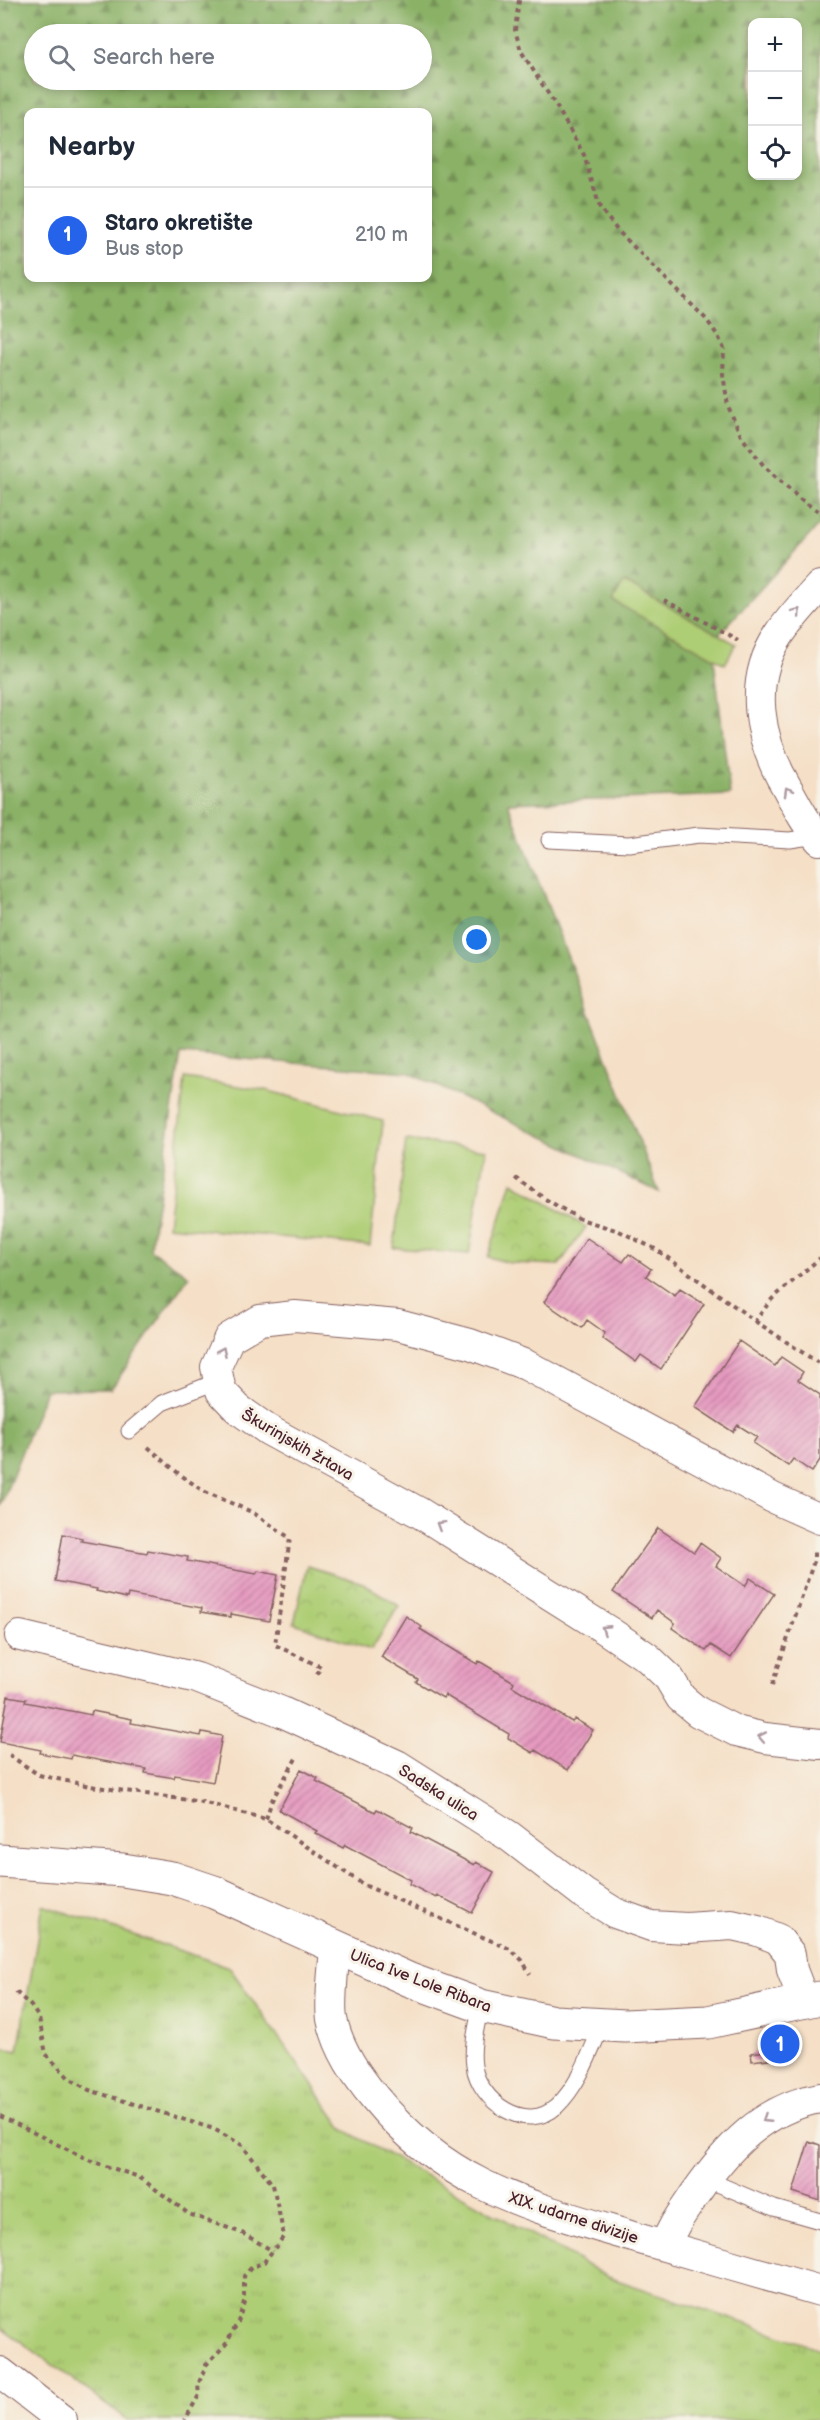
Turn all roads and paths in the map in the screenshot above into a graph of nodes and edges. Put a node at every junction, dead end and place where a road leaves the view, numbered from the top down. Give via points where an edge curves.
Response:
1 (519, 0) edge
2 (820, 512) edge
3 (820, 586) edge
4 (664, 600) dead end
5 (740, 645) dead end
6 (818, 838) edge
7 (549, 840) dead end
8 (516, 1178) dead end
9 (820, 1258) edge
10 (755, 1321) junction
11 (820, 1364) edge
12 (218, 1381) junction
13 (129, 1431) joint
14 (820, 1519) edge
15 (814, 1560) dead end
16 (20, 1636) dead end
17 (316, 1677) dead end
18 (772, 1685) dead end
19 (820, 1744) edge
20 (289, 1748) dead end
21 (9, 1755) dead end
22 (266, 1819) junction
23 (0, 1861) edge
24 (33, 1865) junction
25 (0, 1881) edge
26 (335, 1946) junction
27 (531, 1974) dead end
28 (16, 1992) dead end
29 (812, 1999) edge
30 (481, 2006) junction
31 (602, 2025) junction
32 (820, 2098) edge
33 (0, 2116) edge
34 (706, 2178) junction
35 (820, 2221) edge
36 (665, 2246) junction
37 (273, 2250) junction
38 (820, 2291) edge
39 (0, 2372) edge
40 (62, 2420) edge
41 (185, 2420) edge

1 - 2 path via 515,30 521,51 584,155 600,208 706,319 724,349 728,405 741,436 764,466
6 -> 3 street via 777,770 761,726 759,708 762,673 777,636
4 - 5 path
6 - 7 lane via 699,835 629,844
8 - 10 path via 580,1219 619,1231 657,1250
9 - 10 path via 772,1299
10 - 11 path
12 - 13 lane via 162,1403
12 -> 14 street via 216,1367 229,1338 260,1320 294,1316 398,1325 470,1344 526,1365 773,1498
19 -> 12 street, Škurinjskih žrtava via 736,1731 698,1712 648,1658 420,1513 268,1430 238,1409 221,1391
13 - 17 path via 203,1491 252,1512 290,1538 275,1645 321,1667
15 - 18 path
16 - 29 street, Sadska ulica via 196,1678 282,1712 386,1760 509,1836 615,1913 651,1926 732,1925 778,1940 790,1954 792,1970
20 - 22 path via 299,1753 272,1800
21 - 22 path via 39,1775 202,1802
22 - 27 path via 363,1885 510,1949
23 - 24 street, Ulica Ive Lole Ribara
24 - 25 street, Ulica Ive Lole Ribara
24 - 26 street, Ulica Ive Lole Ribara via 123,1870 172,1878 214,1892
26 - 30 street, Ulica Ive Lole Ribara
26 - 36 street, XIX. udarne divizije via 332,2018 345,2055 391,2118 423,2148 464,2176 527,2205
28 - 37 path via 39,2018 46,2054 69,2079 89,2090 214,2129 242,2145 273,2185 284,2236
29 - 31 street, Ulica Ive Lole Ribara via 708,2022
30 - 31 street, Ulica Ive Lole Ribara via 554,2022
30 - 31 lane via 474,2039 479,2084 490,2100 520,2116 538,2115 556,2107 577,2081
32 -> 34 street via 794,2104 752,2128
33 - 37 path via 91,2161 139,2177 189,2214 242,2233
34 - 35 lane via 774,2208
34 - 36 street via 672,2227
36 - 38 street, XIX. udarne divizije
37 - 41 path via 244,2276 244,2302 238,2322 226,2344 206,2365 198,2385 200,2395
39 - 40 street

